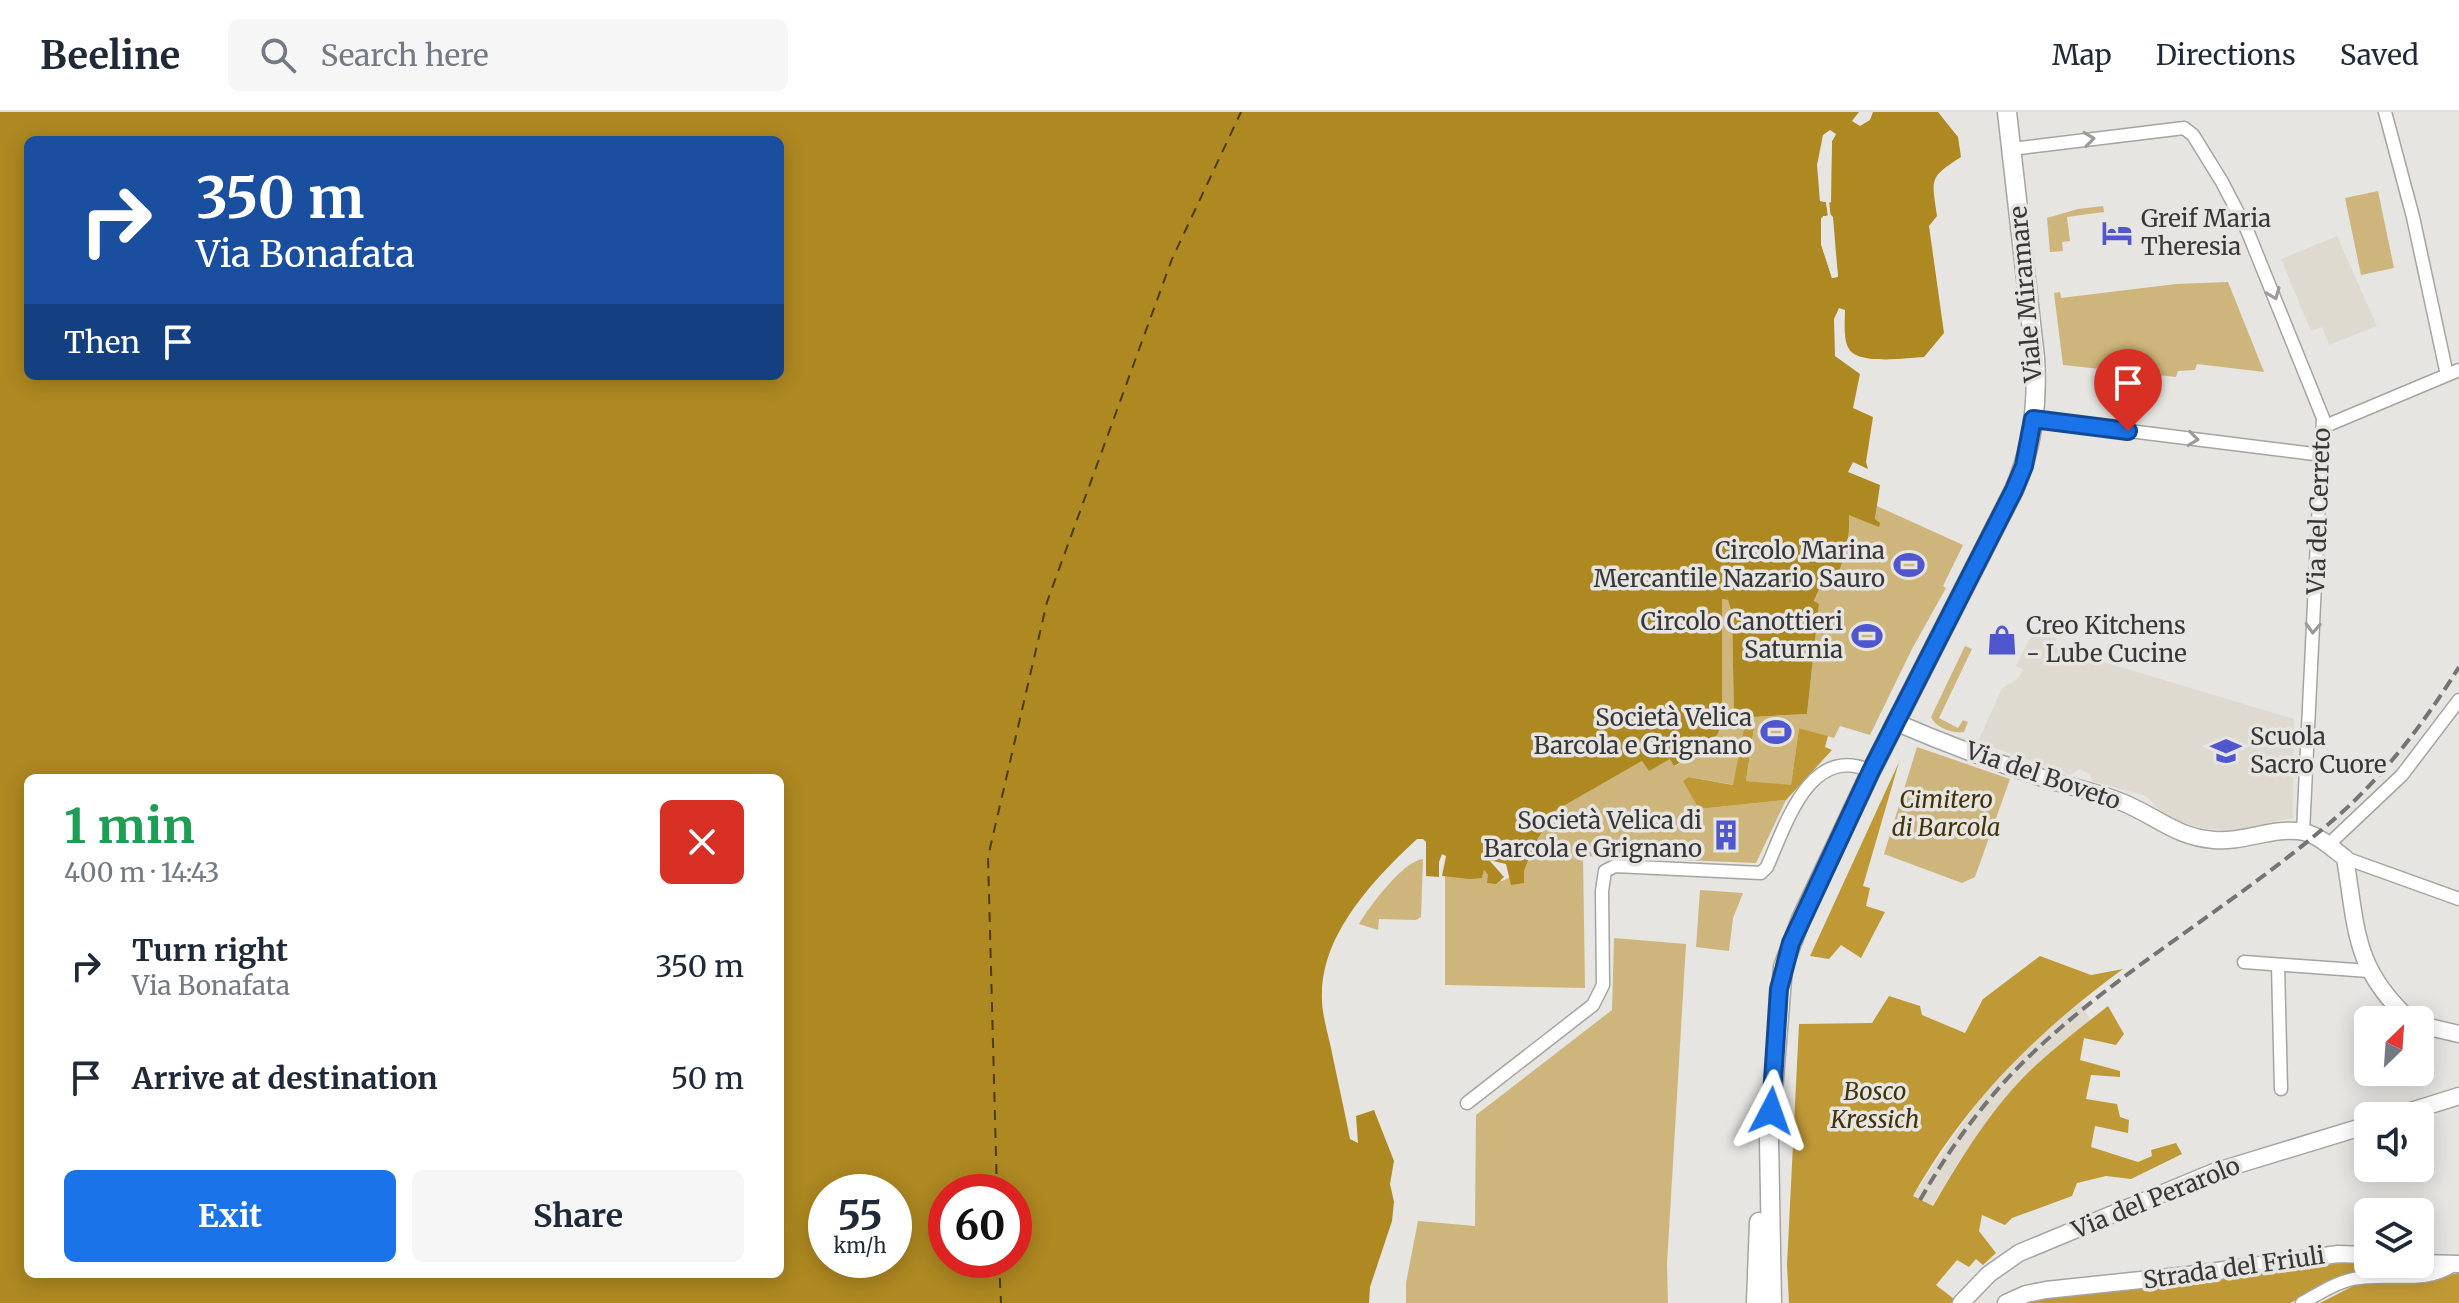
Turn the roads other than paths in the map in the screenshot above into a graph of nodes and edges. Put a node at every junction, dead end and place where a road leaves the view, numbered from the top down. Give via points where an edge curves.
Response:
1 (2007, 112) edge
2 (2182, 112) edge
3 (2385, 112) edge
4 (2184, 128) junction
5 (2012, 149) junction
6 (2453, 373) edge
7 (2033, 419) junction
8 (2323, 427) junction
9 (2322, 455) junction
10 (2459, 700) edge
11 (1895, 722) junction
12 (1871, 771) junction
13 (2303, 832) junction
14 (2328, 845) junction
15 (2345, 858) junction
16 (2459, 899) edge
17 (2244, 962) dead end
18 (2278, 965) junction
19 (2369, 971) junction
20 (2398, 1006) edge
21 (2434, 1028) edge
22 (2459, 1034) edge
23 (2281, 1089) dead end
24 (2459, 1096) edge
25 (1467, 1103) dead end
26 (2434, 1104) edge
27 (2354, 1129) edge
28 (1769, 1140) junction
29 (2354, 1255) edge
30 (2434, 1263) edge
31 (2456, 1264) edge
32 (1756, 1303) edge
33 (1772, 1303) edge
34 (1961, 1303) edge
35 (2006, 1303) edge
36 (2302, 1303) edge

1 - 5 main road, Viale Miramare
2 - 4 street
3 - 6 street
5 -> 4 street
4 -> 8 street, Via del Cerreto via 2247,230
5 - 7 main road, Viale Miramare via 2037,383
6 - 8 street
7 -> 9 street
7 - 11 main road, Viale Miramare via 2014,490
8 - 9 street, Via del Cerreto
9 -> 13 street, Via del Cerreto
10 - 14 street via 2402,775
11 - 12 main road, Viale Miramare
11 - 13 street, Via del Boveto via 2115,800 2190,836 2216,840
12 - 25 street via 1849,763 1817,777 1800,798 1761,873 1615,866 1605,871 1599,997
12 - 28 main road, Viale Miramare via 1783,967
13 - 14 street
14 - 15 street
15 - 16 street
15 - 19 street via 2358,943
17 - 18 street
18 - 19 street
18 - 23 street
19 - 20 street
21 - 22 street
24 - 26 street
27 - 34 street, Via del Perarolo via 2214,1172 2019,1253
28 - 32 main road, Viale Miramare
28 - 33 main road, Viale Miramare
29 - 35 street, Strada del Friuli via 2046,1290
30 - 31 street
31 - 36 street via 2419,1275 2354,1278

